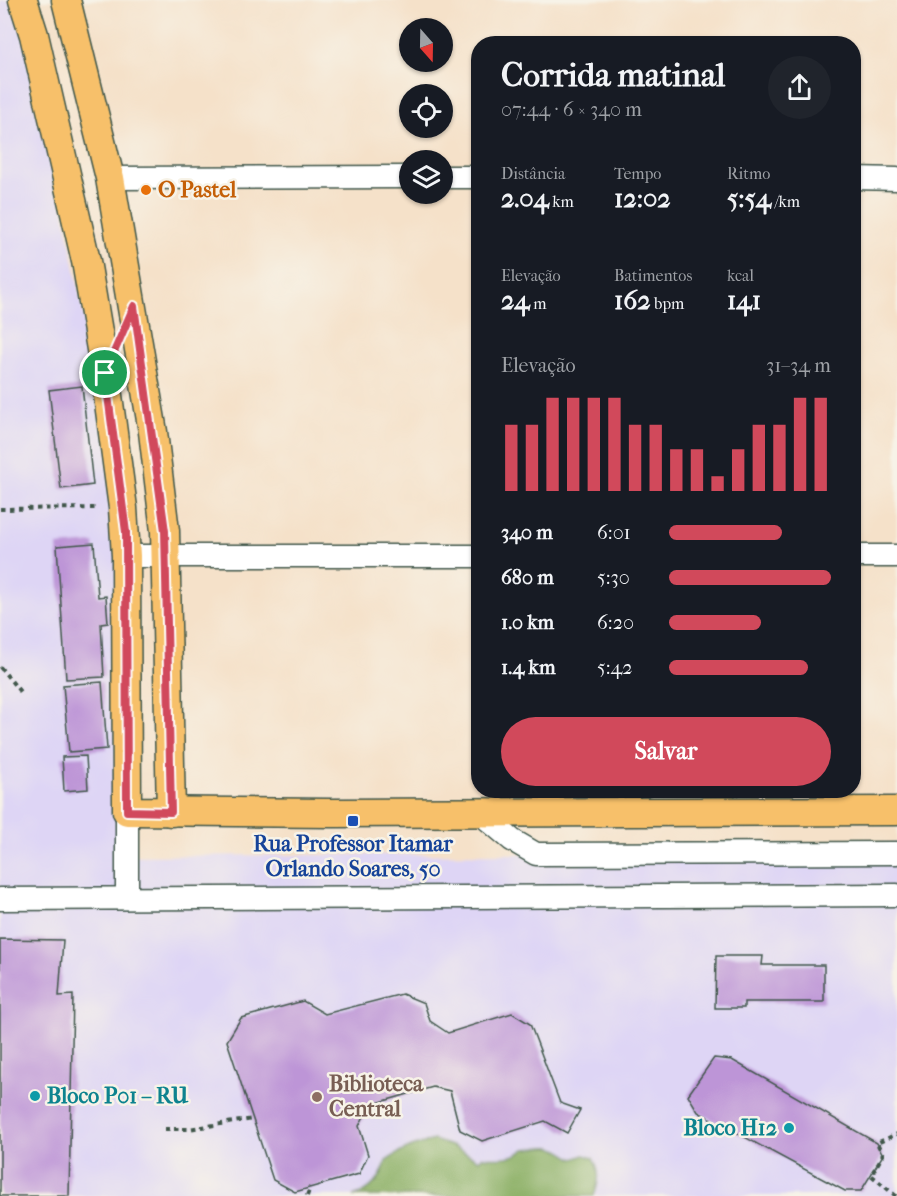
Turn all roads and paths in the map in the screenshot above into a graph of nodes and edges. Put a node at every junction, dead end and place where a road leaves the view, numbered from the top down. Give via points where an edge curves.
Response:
1 (23, 0) edge
2 (66, 0) edge
3 (399, 177) edge
4 (453, 177) edge
5 (471, 177) edge
6 (110, 178) junction
7 (861, 178) edge
8 (897, 179) edge
9 (134, 306) junction
10 (105, 373) junction
11 (123, 508) junction
12 (0, 509) edge
13 (166, 555) junction
14 (126, 556) junction
15 (471, 556) edge
16 (861, 556) edge
17 (897, 556) edge
18 (0, 668) edge
19 (21, 693) dead end
20 (127, 811) junction
21 (897, 811) edge
22 (171, 812) junction
23 (480, 813) junction
24 (897, 853) edge
25 (897, 895) edge
26 (127, 897) junction
27 (0, 899) edge
28 (253, 1119) dead end
29 (165, 1129) dead end
30 (897, 1134) edge
31 (310, 1187) dead end
32 (308, 1196) edge
33 (896, 1196) edge

1 - 10 main road via 65,162
2 - 6 main road
3 - 6 street
4 - 5 street
6 - 9 main road
7 - 8 street
9 - 10 main road
9 - 13 main road
10 - 11 main road
11 - 12 path
11 - 14 main road
13 - 14 street
13 - 15 street
13 - 22 main road
14 - 20 main road
16 - 17 street
18 - 19 path
20 - 22 main road
20 - 26 street
21 - 23 main road
22 - 23 main road
23 - 24 street via 536,854
25 - 26 street
26 - 27 street
28 - 29 path
30 - 33 path via 878,1143 883,1155 871,1175
31 - 32 path

